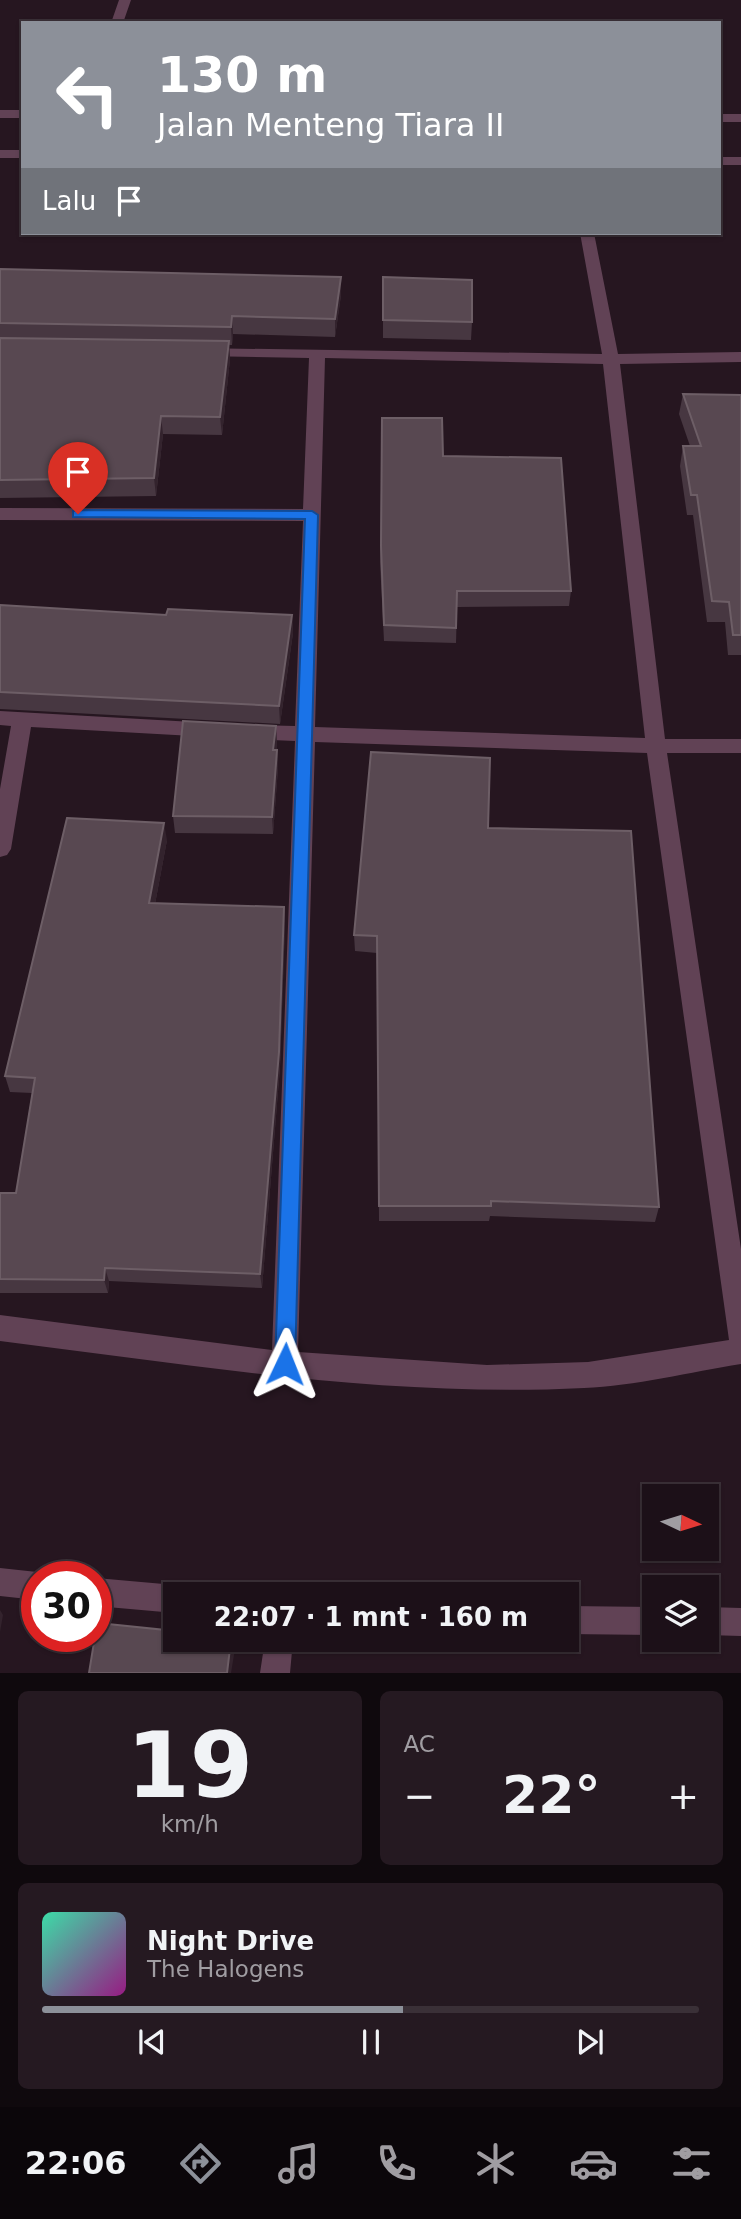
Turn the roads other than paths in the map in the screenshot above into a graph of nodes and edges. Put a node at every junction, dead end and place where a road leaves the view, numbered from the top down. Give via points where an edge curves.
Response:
1 (125, 0) edge
2 (118, 21) edge
3 (0, 114) edge
4 (21, 114) edge
5 (721, 118) edge
6 (741, 118) edge
7 (0, 154) edge
8 (21, 154) edge
9 (721, 161) edge
10 (741, 161) edge
11 (587, 235) edge
12 (179, 351) edge
13 (317, 353) junction
14 (741, 356) edge
15 (611, 359) junction
16 (0, 514) edge
17 (312, 515) junction
18 (0, 718) edge
19 (22, 720) junction
20 (306, 734) junction
21 (656, 746) junction
22 (741, 746) edge
23 (0, 849) edge
24 (0, 1328) edge
25 (741, 1337) edge
26 (741, 1351) edge
27 (285, 1364) junction
28 (0, 1583) edge
29 (21, 1585) edge
30 (112, 1593) edge
31 (163, 1598) edge
32 (579, 1620) edge
33 (642, 1621) edge
34 (719, 1622) edge
35 (741, 1622) edge
36 (278, 1652) edge
37 (275, 1673) edge

1 - 2 street
3 - 4 street
5 - 6 street
7 - 8 street
9 - 10 street
11 - 15 street
12 - 13 street
13 - 15 street
13 - 17 street
14 - 15 street
15 - 21 street
16 - 17 street
17 - 20 street
18 - 19 street
19 - 20 street
19 - 23 street
20 - 21 street
20 - 27 street
21 - 22 street
21 - 25 street
24 - 27 street
26 - 27 street via 588,1375 487,1378
28 - 29 street
30 - 31 street
32 - 33 street
34 - 35 street
36 - 37 street

